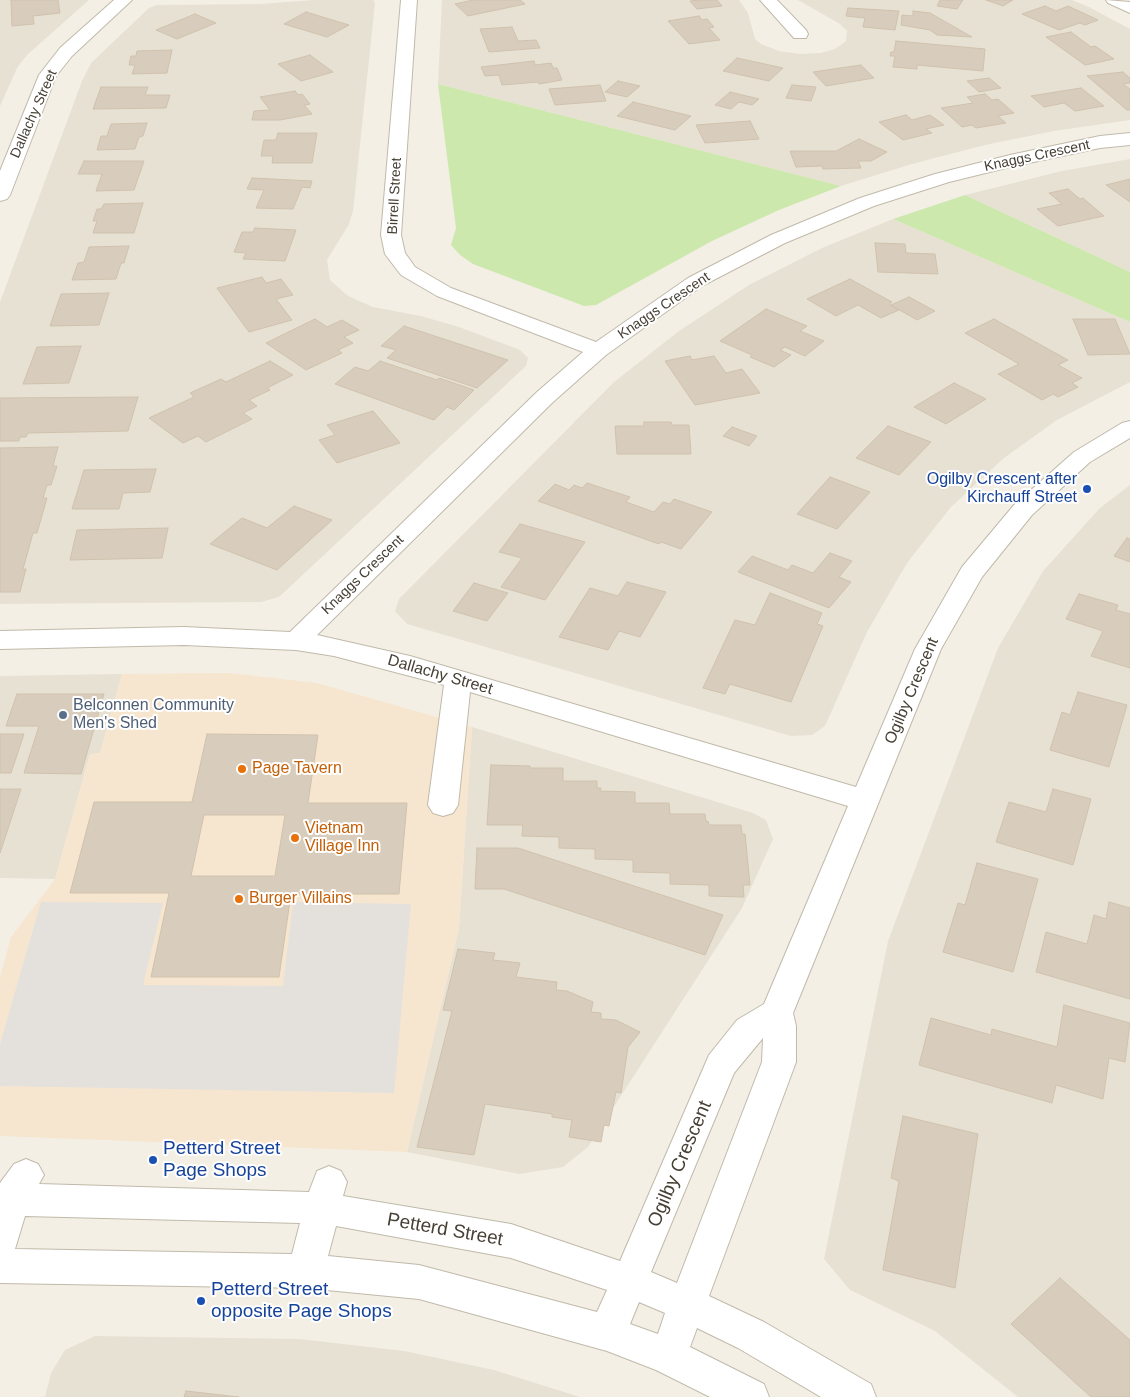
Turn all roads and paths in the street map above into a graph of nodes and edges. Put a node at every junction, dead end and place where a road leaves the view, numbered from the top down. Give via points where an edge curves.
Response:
1 (124, 0) edge
2 (409, 0) edge
3 (768, 0) edge
4 (1114, 0) edge
5 (1130, 8) edge
6 (800, 34) dead end
7 (1130, 139) edge
8 (0, 195) edge
9 (598, 350) junction
10 (1130, 428) edge
11 (0, 640) edge
12 (296, 641) junction
13 (458, 679) junction
14 (866, 801) junction
15 (443, 805) dead end
16 (776, 1013) junction
17 (12, 1191) edge
18 (326, 1195) junction
19 (0, 1243) edge
20 (0, 1266) edge
21 (306, 1271) junction
22 (629, 1281) junction
23 (688, 1305) junction
24 (607, 1333) junction
25 (668, 1356) junction
26 (750, 1397) edge
27 (856, 1397) edge

1 - 8 street, Dallachy Street via 66,52 48,75
2 - 9 street, Birrell Street via 391,235 395,254 408,272 444,292
3 - 6 street
4 - 5 street
7 - 9 street, Knaggs Crescent via 1010,161 867,202 778,240 695,282
9 - 12 street, Knaggs Crescent
10 - 14 street, Ogilby Crescent via 1082,457 1023,510 971,573 928,649
11 - 12 street, Dallachy Street via 184,636
12 - 13 street, Dallachy Street via 391,660
13 - 14 street, Dallachy Street
13 - 15 street
14 - 16 street, Ogilby Crescent
16 - 22 street, Ogilby Crescent via 749,1030 721,1065
16 - 23 street via 780,1026 778,1062
17 - 18 street, Petterd Street
17 - 19 street
18 - 21 street
18 - 22 street, Petterd Street via 511,1242
20 - 21 street
21 - 24 street via 419,1282
22 - 23 street, Petterd Street
22 - 24 street, Ogilby Crescent
23 - 25 street
23 - 27 street, Petterd Street via 750,1335
24 - 25 street
25 - 26 street

